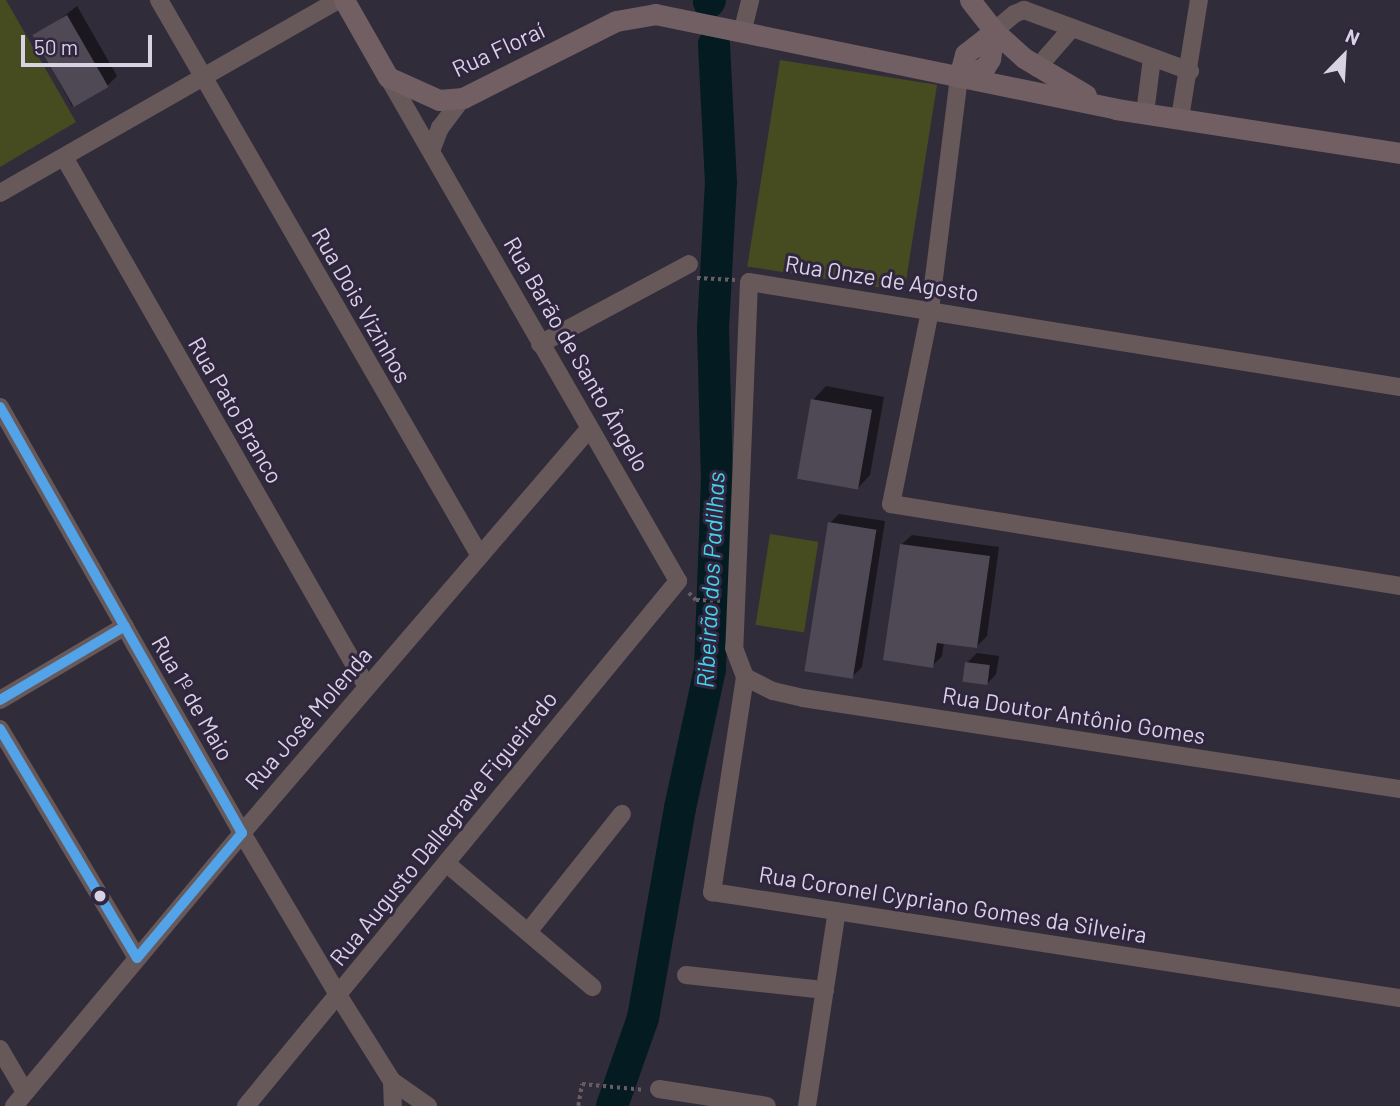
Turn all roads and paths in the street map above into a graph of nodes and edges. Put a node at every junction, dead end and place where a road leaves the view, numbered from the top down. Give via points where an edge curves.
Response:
1 (159, 0) edge
2 (341, 0) edge
3 (750, 0) edge
4 (970, 0) edge
5 (1199, 0) edge
6 (1072, 28) junction
7 (994, 31) junction
8 (742, 33) junction
9 (1152, 58) junction
10 (1037, 68) junction
11 (1190, 71) junction
12 (387, 77) junction
13 (959, 77) junction
14 (203, 78) junction
15 (463, 98) junction
16 (1116, 108) junction
17 (1145, 113) junction
18 (1180, 118) junction
19 (431, 151) junction
20 (1400, 153) edge
21 (64, 157) junction
22 (0, 193) edge
23 (689, 270) joint
24 (739, 281) dead end
25 (930, 311) junction
26 (540, 344) junction
27 (1400, 387) edge
28 (0, 407) edge
29 (589, 429) junction
30 (480, 556) junction
31 (678, 581) joint
32 (1400, 586) edge
33 (696, 600) dead end
34 (722, 601) dead end
35 (125, 626) junction
36 (745, 677) junction
37 (367, 687) junction
38 (0, 700) edge
39 (0, 729) edge
40 (1400, 789) edge
41 (622, 814) dead end
42 (242, 833) junction
43 (446, 863) junction
44 (837, 911) junction
45 (528, 932) junction
46 (137, 958) junction
47 (686, 975) dead end
48 (592, 987) dead end
49 (825, 990) junction
50 (338, 995) junction
51 (1400, 998) edge
52 (0, 1049) edge
53 (392, 1080) junction
54 (651, 1090) joint
55 (20, 1099) edge
56 (246, 1106) edge
57 (393, 1106) edge
58 (428, 1106) edge
59 (578, 1106) edge
60 (767, 1106) edge
61 (807, 1106) edge

1 - 14 street, Rua Dois Vizinhos
2 - 12 main road, Rua Barão de Santo Ângelo
2 - 14 street
3 - 8 street
4 - 7 main road
5 - 11 street
6 - 7 street via 1024,10
6 - 9 street
6 - 10 street
7 - 10 main road
7 - 13 main road via 965,54
8 - 13 main road, Rua Floraí
8 - 15 main road, Rua Floraí via 670,15 628,17
9 - 11 street
9 - 17 street
10 - 16 main road
11 - 18 street
12 - 15 main road, Rua Floraí via 439,100
12 - 19 street, Rua Barão de Santo Ângelo
13 - 16 main road, Rua Floraí
13 - 25 street
14 - 21 street
14 - 30 street, Rua Dois Vizinhos
15 - 19 street via 440,128
16 - 17 main road, Rua Floraí
17 - 18 main road, Rua Floraí
18 - 20 main road, Rua Floraí
19 - 26 street, Rua Barão de Santo Ângelo
21 - 22 street
21 - 37 street, Rua Pato Branco
23 - 24 path
23 - 26 street
25 - 27 street, Rua Onze de Agosto
25 - 32 street via 891,504
25 - 36 street, Rua Onze de Agosto via 750,282 734,648
26 - 29 street, Rua Barão de Santo Ângelo
28 - 35 street, Rua 1º de Maio
29 - 30 street, Rua José Molenda
29 - 31 street, Rua Barão de Santo Ângelo
30 - 37 street, Rua José Molenda
31 - 43 street, Rua Augusto Dallegrave Figueiredo
33 - 34 path
35 - 38 street
35 - 42 street, Rua 1º de Maio
36 - 40 street, Rua Doutor Antônio Gomes via 773,691 803,698
36 - 44 street, Rua Coronel Cypriano Gomes da Silveira via 712,892
37 - 42 street, Rua José Molenda
39 - 46 street
41 - 45 street
42 - 46 street, Rua José Molenda
42 - 50 street, Rua 1º de Maio
43 - 45 street
43 - 50 street, Rua Augusto Dallegrave Figueiredo
44 - 49 street
44 - 51 street, Rua Coronel Cypriano Gomes da Silveira
45 - 48 street
46 - 55 street, Rua José Molenda
47 - 49 street
49 - 61 street
50 - 53 street, Rua 1º de Maio
50 - 56 street, Rua Augusto Dallegrave Figueiredo
52 - 55 street
53 - 57 street
53 - 58 street, Rua 1º de Maio
54 - 59 path via 582,1084
54 - 60 street

